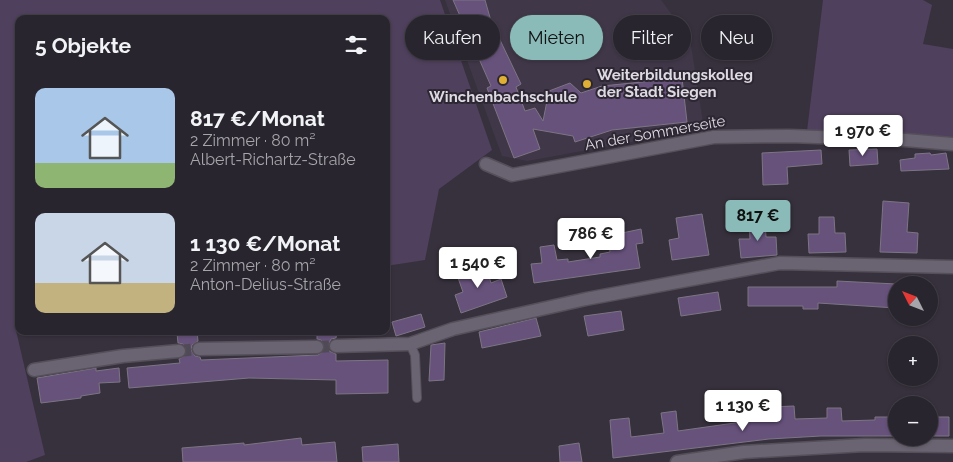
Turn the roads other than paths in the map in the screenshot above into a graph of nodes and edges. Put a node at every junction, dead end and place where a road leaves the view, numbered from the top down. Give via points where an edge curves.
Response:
1 (953, 144) edge
2 (486, 164) dead end
3 (953, 267) edge
4 (410, 344) junction
5 (336, 346) tunnel mouth
6 (317, 347) tunnel mouth
7 (199, 349) tunnel mouth
8 (179, 351) tunnel mouth
9 (34, 370) dead end
10 (417, 398) dead end
11 (953, 446) edge
12 (677, 462) edge

1 - 2 street, An der Sommerseite via 752,135 714,137 512,175
3 - 4 street via 780,263 586,298 454,329
4 - 5 street
4 - 10 lane via 416,355
6 - 7 street
8 - 9 street
11 - 12 street via 865,445 753,451

